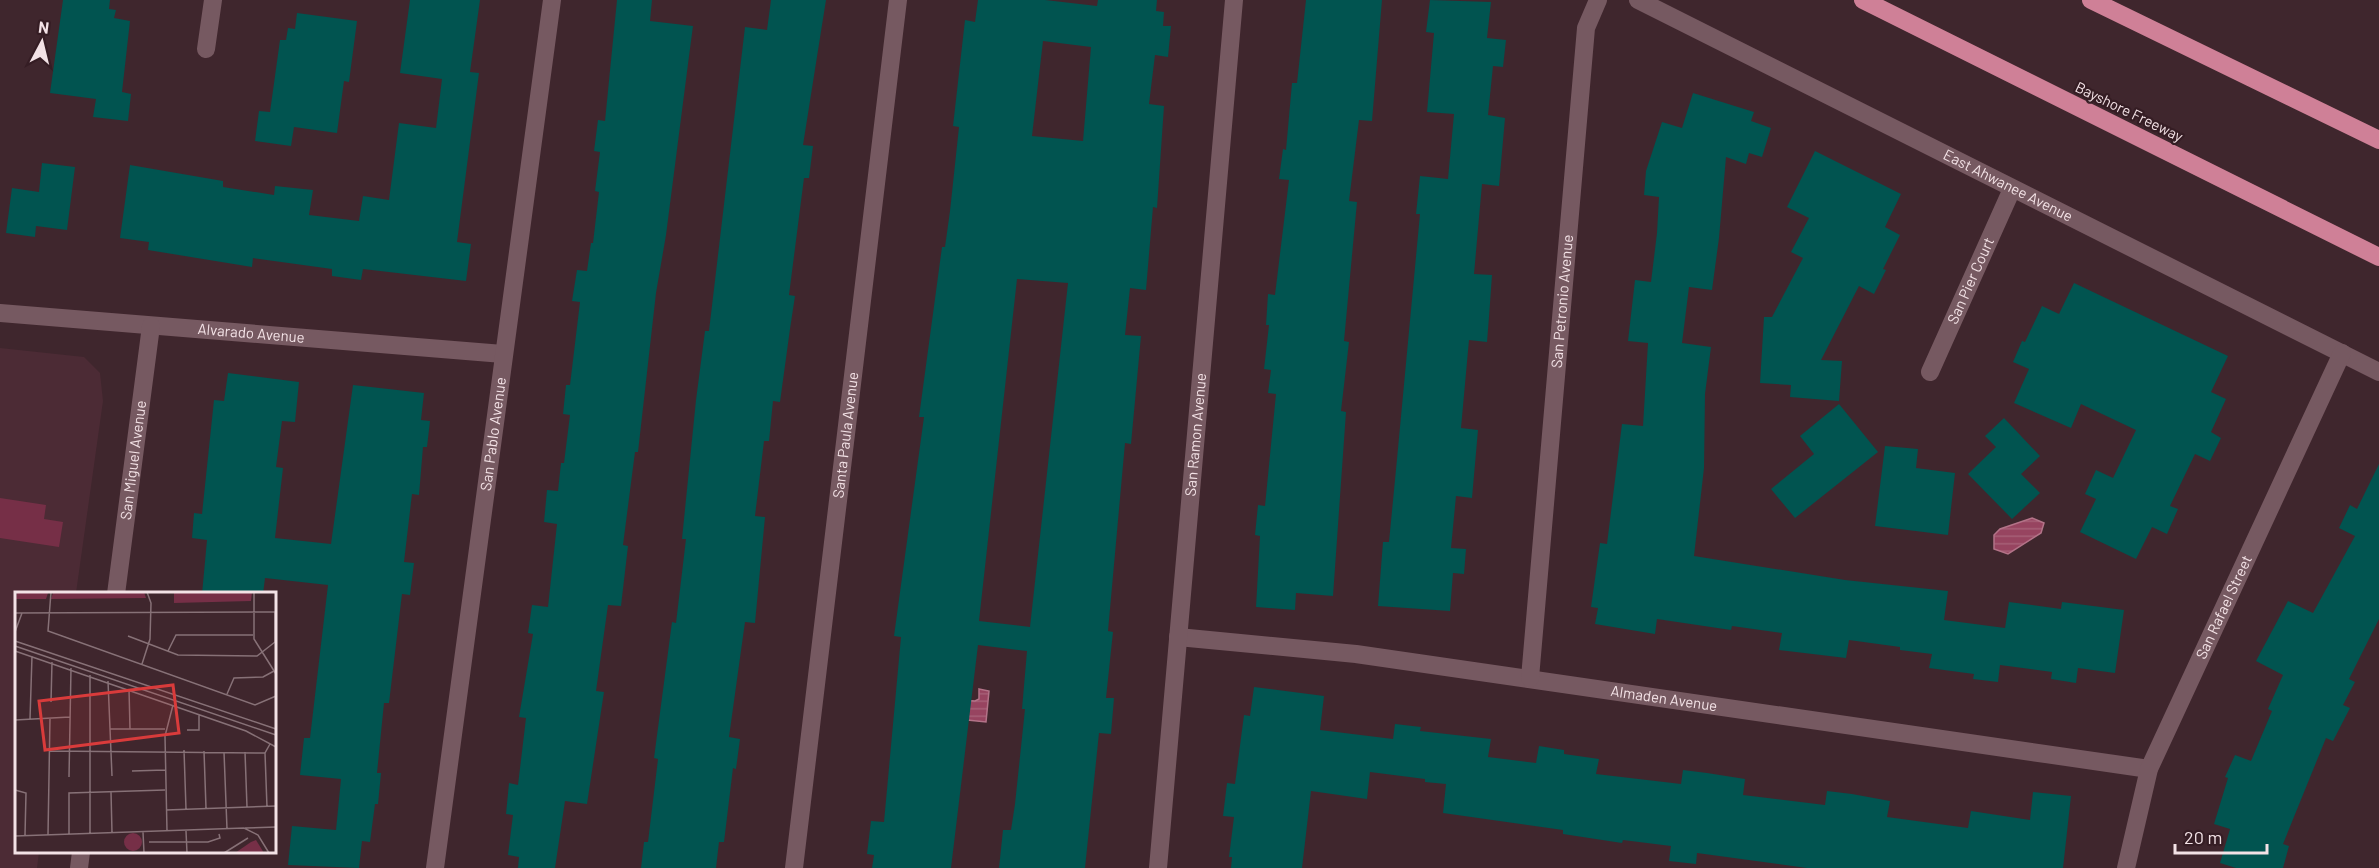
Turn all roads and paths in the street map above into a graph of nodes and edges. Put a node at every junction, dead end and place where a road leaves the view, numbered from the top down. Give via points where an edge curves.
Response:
1 (213, 0) edge
2 (552, 0) edge
3 (898, 0) edge
4 (1234, 0) edge
5 (1598, 0) edge
6 (1638, 0) edge
7 (1863, 0) edge
8 (2091, 0) edge
9 (206, 49) dead end
10 (2379, 140) edge
11 (2013, 189) junction
12 (2379, 257) edge
13 (0, 313) edge
14 (151, 326) junction
15 (2342, 353) junction
16 (503, 354) junction
17 (1930, 372) dead end
18 (2379, 372) edge
19 (116, 592) edge
20 (1178, 637) junction
21 (1530, 678) junction
22 (2149, 769) junction
23 (81, 853) edge
24 (79, 868) edge
25 (435, 868) edge
26 (794, 868) edge
27 (1158, 868) edge
28 (2126, 868) edge

1 - 9 street
2 - 16 street, San Pablo Avenue
3 - 26 street, Santa Paula Avenue
4 - 20 street, San Ramon Avenue
5 - 21 street, San Petronio Avenue via 1586,28
6 - 11 street, East Ahwanee Avenue
7 - 12 highway, Bayshore Freeway
8 - 10 highway
11 - 15 street, East Ahwanee Avenue
11 - 17 street, San Pier Court
13 - 14 street, Alvarado Avenue
14 - 16 street, Alvarado Avenue
14 - 19 street, San Miguel Avenue
15 - 18 street, East Ahwanee Avenue
15 - 22 street, San Rafael Street
16 - 25 street, San Pablo Avenue
20 - 21 street, Almaden Avenue via 1356,654
20 - 27 street, San Ramon Avenue
21 - 22 street, Almaden Avenue
22 - 28 street, San Rafael Street
23 - 24 street

